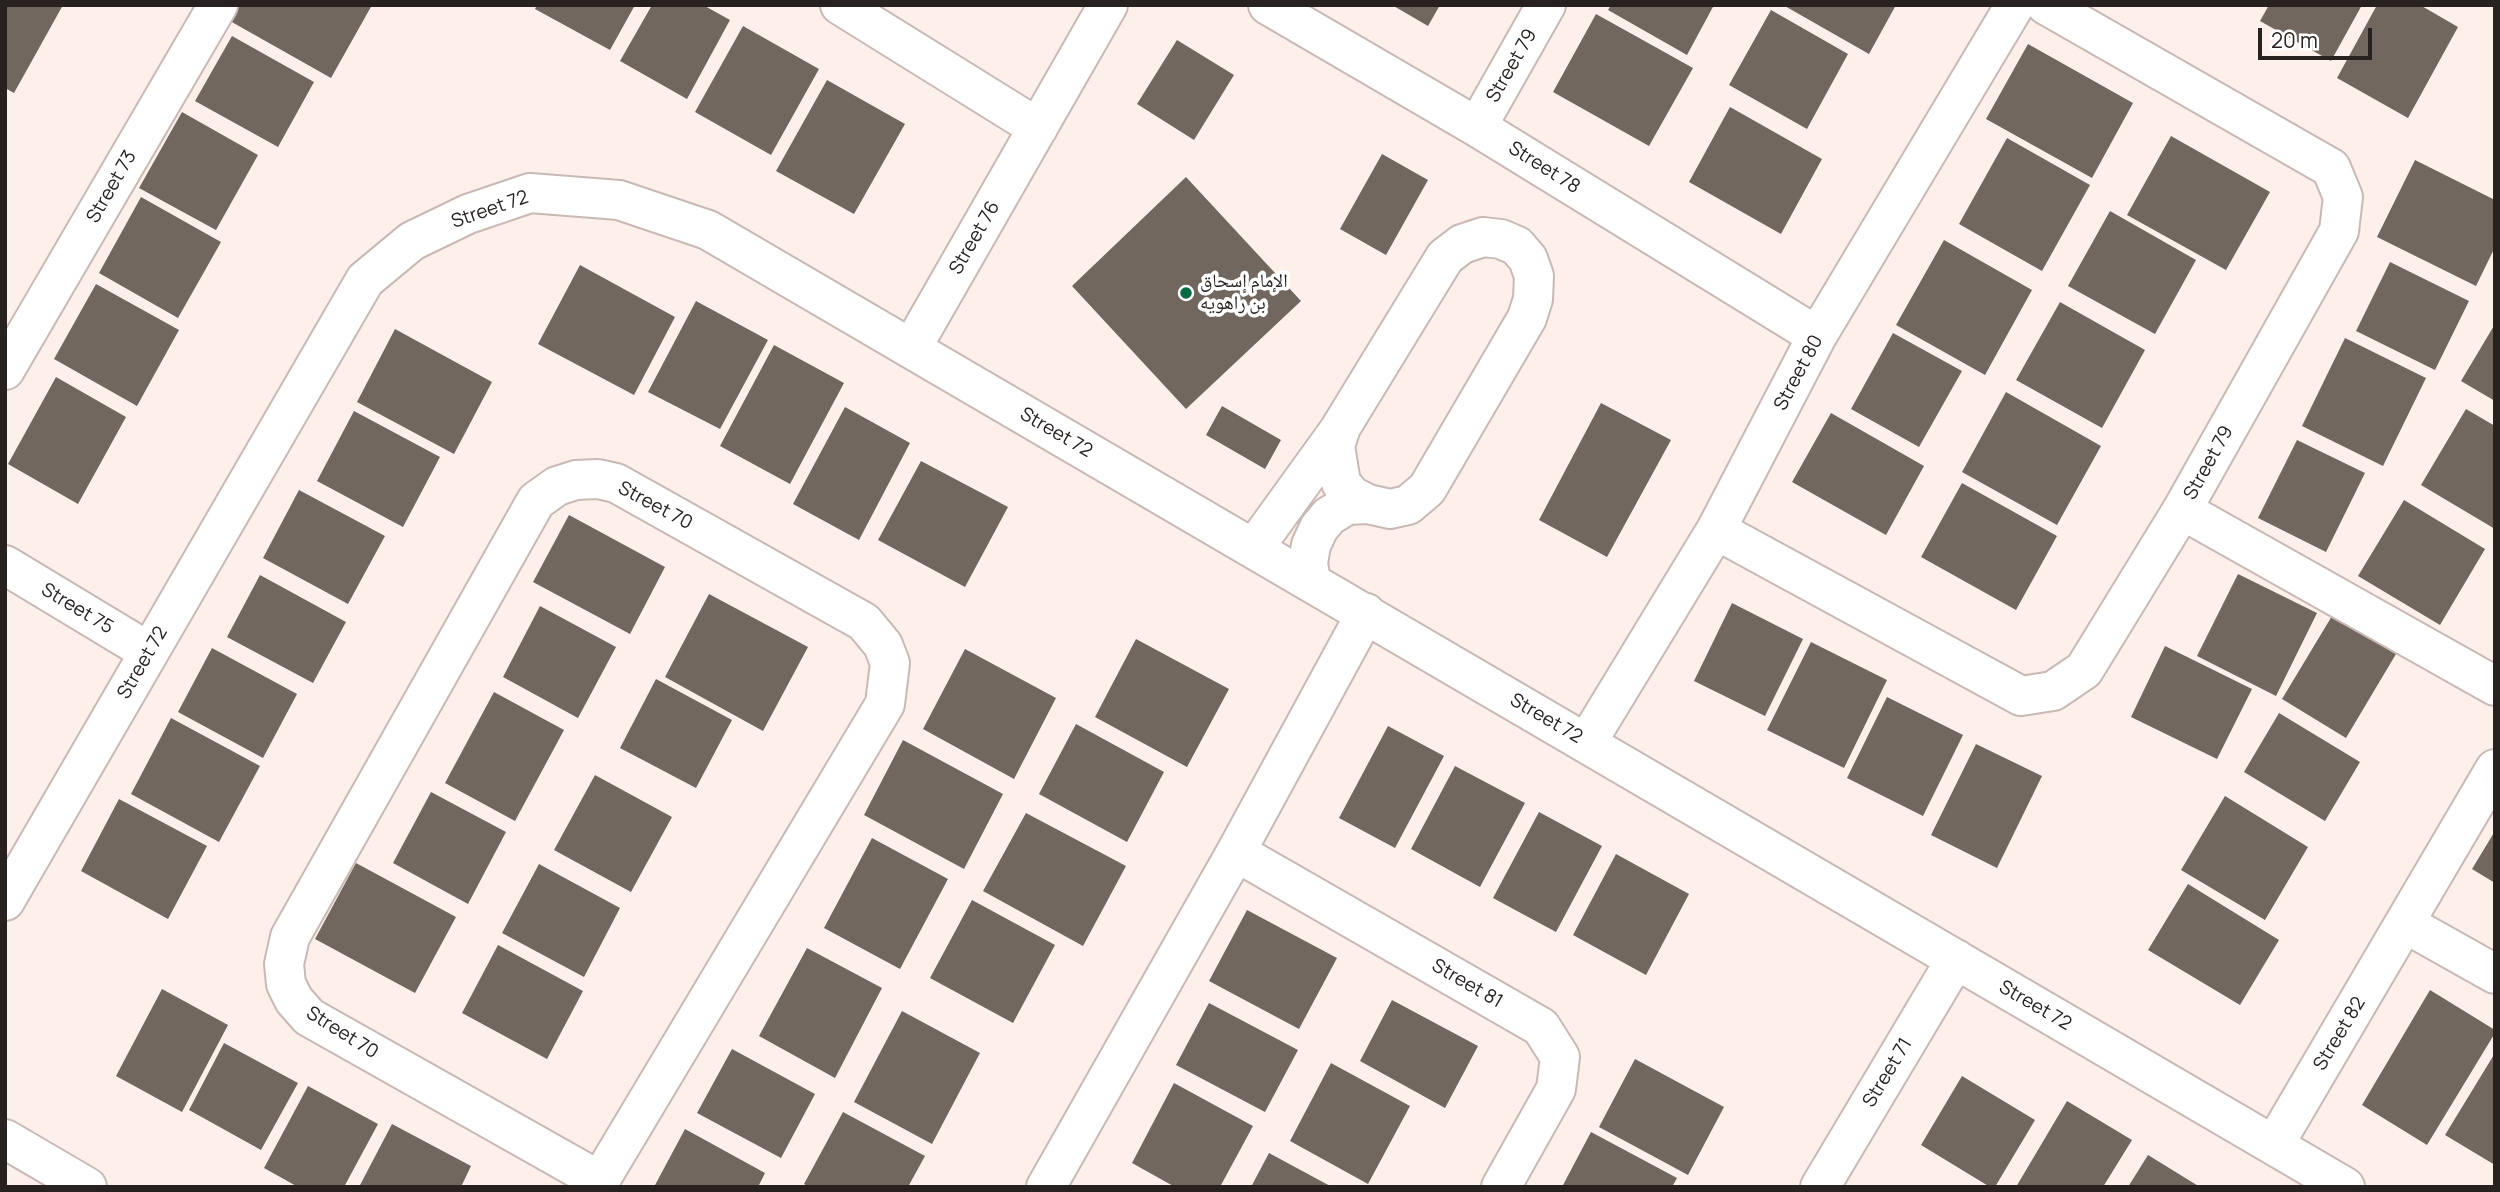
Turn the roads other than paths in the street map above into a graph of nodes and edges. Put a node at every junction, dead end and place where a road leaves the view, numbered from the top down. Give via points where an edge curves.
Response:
1 (218, 5) edge
2 (840, 5) edge
3 (1108, 5) edge
4 (1268, 5) edge
5 (1546, 5) edge
6 (2015, 5) edge
7 (2046, 5) edge
8 (1477, 127) junction
9 (1038, 128) junction
10 (1817, 336) junction
11 (911, 349) junction
12 (5, 370) edge
13 (1341, 427) junction
14 (1368, 504) junction
15 (2182, 510) junction
16 (1716, 530) junction
17 (1254, 548) junction
18 (5, 565) edge
19 (1311, 581) junction
20 (1366, 614) junction
21 (149, 652) junction
22 (2495, 686) edge
23 (1587, 742) junction
24 (2495, 769) edge
25 (1236, 852) junction
26 (5, 901) edge
27 (2406, 924) junction
28 (1956, 959) junction
29 (2495, 974) edge
30 (5, 1139) edge
31 (2274, 1145) junction
32 (598, 1184) edge
33 (87, 1187) edge
34 (1046, 1187) edge
35 (1501, 1187) edge
36 (1820, 1187) edge
37 (2345, 1187) edge

1 - 12 street, Street 73
2 - 9 street
3 - 9 street, Street 76
4 - 8 street, Street 78
5 - 8 street, Street 79
6 - 10 street, Street 80
7 - 15 street, Street 79 via 2330,168 2343,197 2339,231
8 - 10 street, Street 78
9 - 11 street, Street 76
10 - 16 street, Street 80
11 - 17 street, Street 72
11 - 21 street, Street 72 via 708,230 619,200 530,193 468,214 412,241 365,280
13 - 14 street via 1335,446 1341,484
13 - 14 street via 1445,257 1462,244 1483,237 1517,246 1534,276 1527,318 1427,489 1408,505 1390,509
13 - 17 street
14 - 19 street via 1347,505 1319,528 1308,563
15 - 16 street, Street 79 via 2084,670 2053,691 2021,696
15 - 22 street
16 - 23 street, Street 80
17 - 19 street, Street 72
18 - 21 street, Street 75
19 - 20 street, Street 72
20 - 23 street, Street 72
20 - 25 street
21 - 26 street, Street 72
23 - 28 street, Street 72
24 - 27 street, Street 82
25 - 34 street
25 - 35 street, Street 81 via 1541,1027 1560,1057 1556,1089
27 - 29 street
27 - 31 street, Street 82
28 - 31 street, Street 72
28 - 36 street, Street 71
30 - 33 street
31 - 37 street, Street 72
32 - 32 street, Street 70 via 885,704 890,663 883,645 864,622 616,483 598,479 557,486 536,501 290,937 284,964 286,984 309,1017

